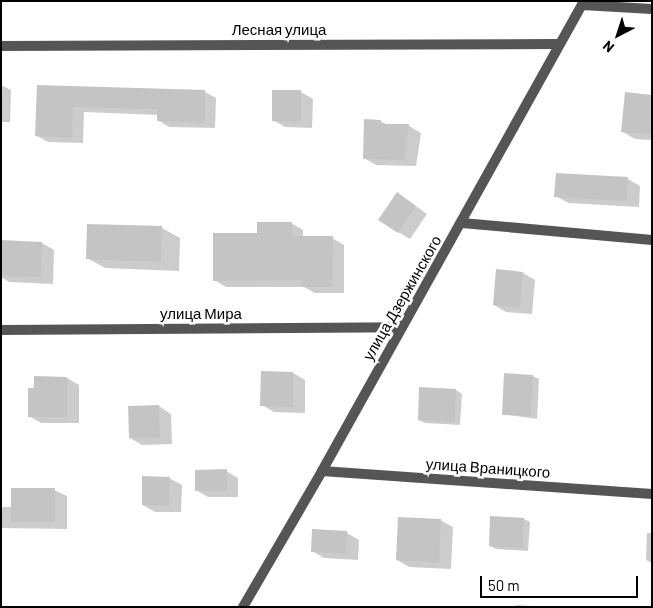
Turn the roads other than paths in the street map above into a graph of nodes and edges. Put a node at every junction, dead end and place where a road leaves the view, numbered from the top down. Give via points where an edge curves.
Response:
1 (583, 3) edge
2 (652, 9) edge
3 (557, 44) junction
4 (1, 46) edge
5 (462, 223) junction
6 (652, 240) edge
7 (402, 327) junction
8 (1, 330) edge
9 (322, 471) junction
10 (652, 494) edge
11 (243, 607) edge

1 - 2 street
1 - 3 street, улица Дзержинского
3 - 4 street, Лесная улица
3 - 5 street, улица Дзержинского
5 - 6 street
5 - 7 street, улица Дзержинского
7 - 8 street, улица Мира
7 - 9 street, улица Дзержинского
9 - 10 street, улица Враницкого
9 - 11 street, улица Дзержинского

